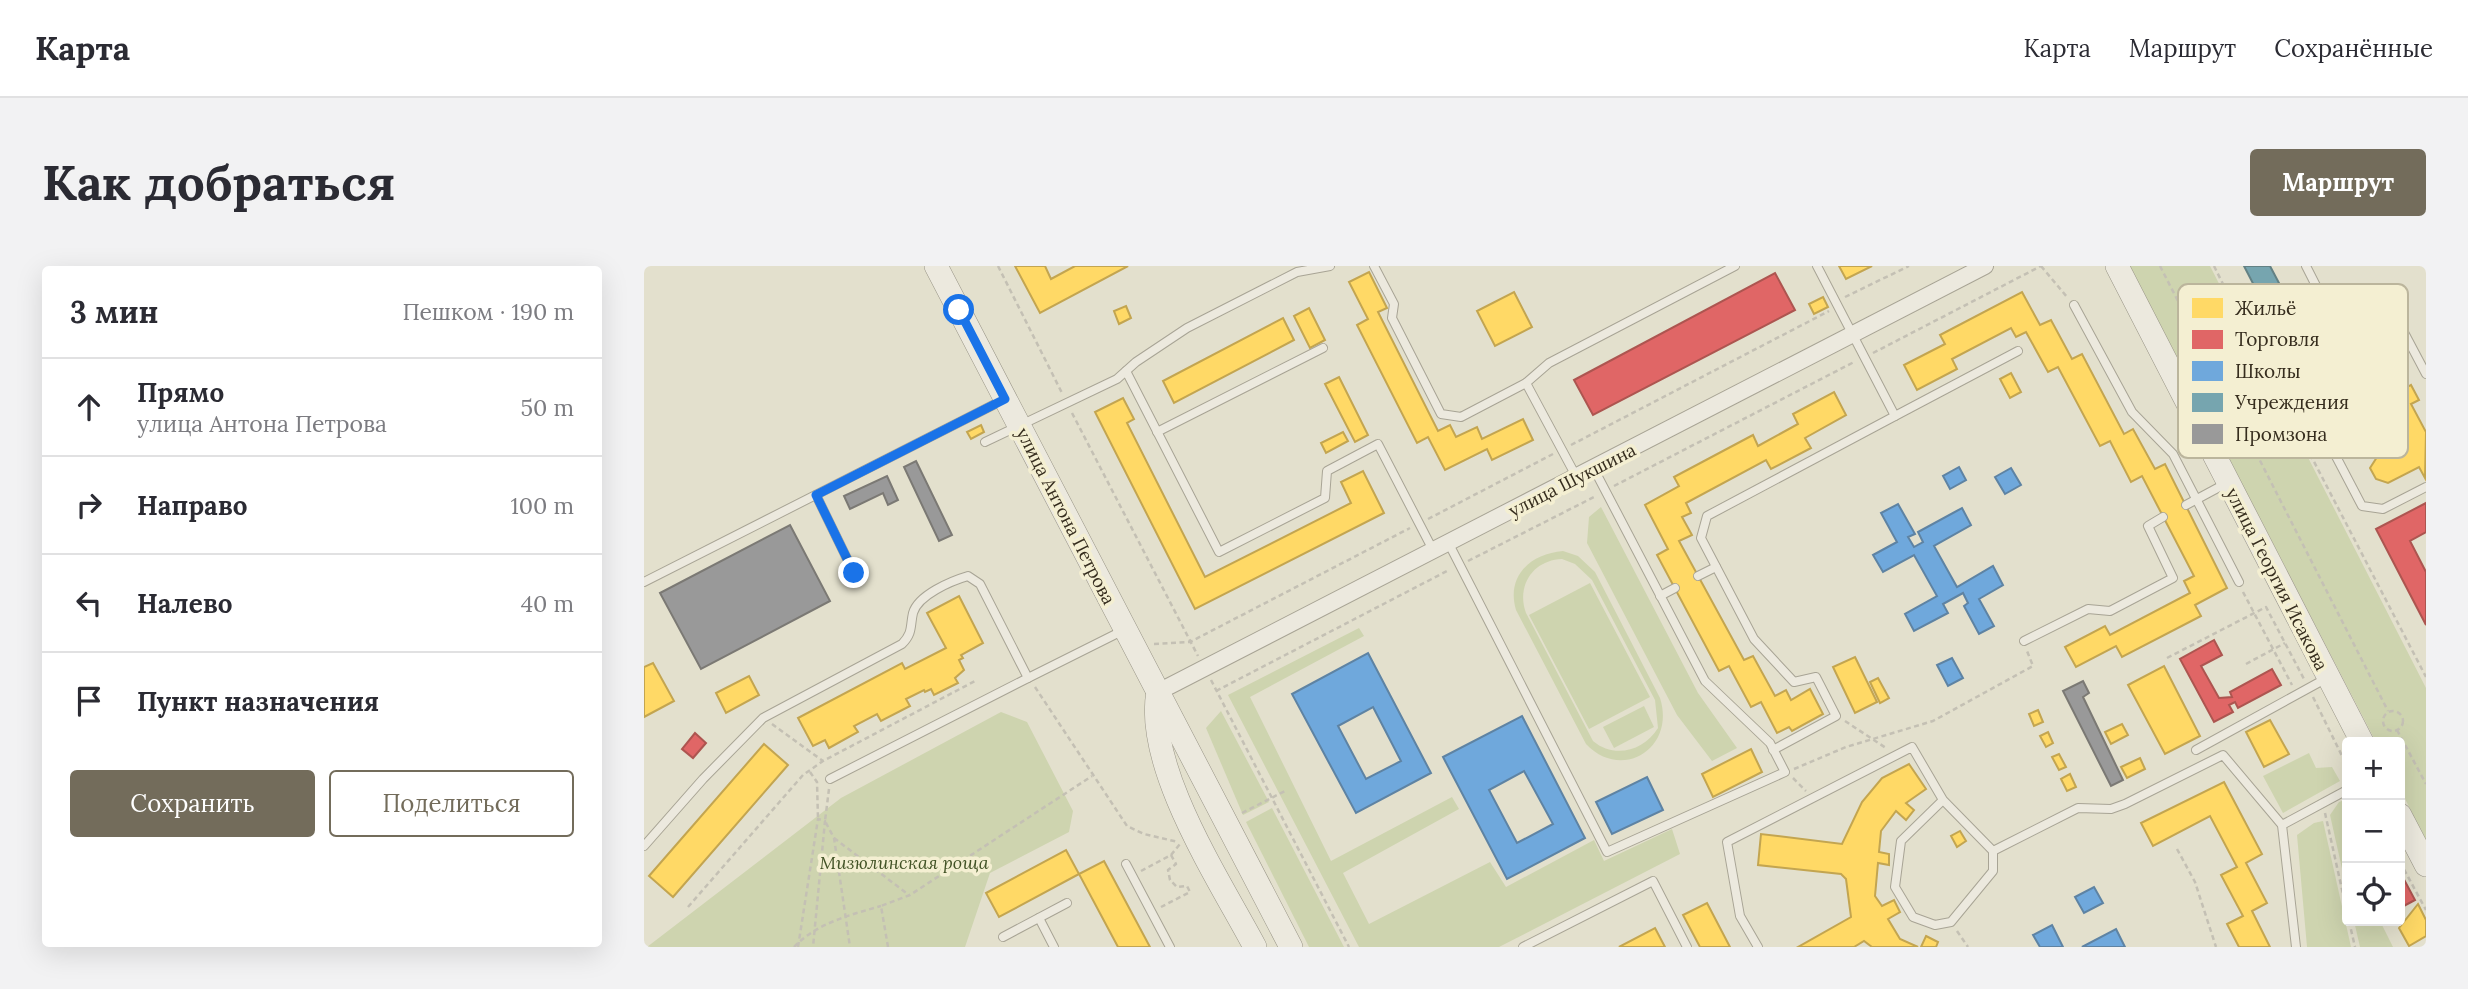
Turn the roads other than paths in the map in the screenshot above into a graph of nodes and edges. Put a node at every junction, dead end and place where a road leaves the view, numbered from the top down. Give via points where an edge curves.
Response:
1 (936, 266) edge
2 (1330, 266) edge
3 (1374, 266) edge
4 (1735, 266) edge
5 (1817, 266) edge
6 (1985, 266) edge
7 (2117, 266) edge
8 (2306, 266) edge
9 (2315, 284) edge
10 (2074, 304) road end
11 (1853, 335) junction
12 (2408, 340) edge
13 (1324, 348) dead end
14 (2018, 351) dead end
15 (1126, 371) junction
16 (2426, 374) edge
17 (1527, 383) junction
18 (2178, 384) edge
19 (1005, 399) junction
20 (1895, 416) junction
21 (1019, 426) junction
22 (1157, 432) junction
23 (985, 442) dead end
24 (2216, 458) edge
25 (2337, 458) edge
26 (1594, 470) junction
27 (1577, 478) junction
28 (2228, 483) junction
29 (2426, 487) edge
30 (816, 495) junction
31 (2196, 499) junction
32 (2186, 505) dead end
33 (2163, 517) dead end
34 (1449, 544) junction
35 (1434, 552) junction
36 (1716, 567) junction
37 (854, 573) dead end
38 (1698, 576) dead end
39 (644, 582) edge
40 (2239, 582) road end
41 (1675, 588) dead end
42 (1660, 596) junction
43 (1125, 629) junction
44 (2024, 641) road end
45 (1028, 678) junction
46 (2318, 683) junction
47 (1158, 692) junction
48 (2358, 737) edge
49 (1773, 750) junction
50 (2196, 750) dead end
51 (830, 779) road end
52 (2342, 793) edge
53 (1943, 800) junction
54 (2282, 825) junction
55 (2405, 825) edge
56 (644, 846) edge
57 (1993, 851) junction
58 (1126, 864) dead end
59 (2426, 865) edge
60 (1068, 903) dead end
61 (1039, 918) junction
62 (1003, 937) dead end
63 (1054, 947) edge
64 (1170, 947) edge
65 (1255, 947) edge
66 (1291, 947) edge
67 (1523, 947) edge
68 (1687, 947) edge
69 (1758, 947) edge
70 (2296, 947) edge

1 - 19 street, улица Антона Петрова
2 - 15 lane via 1297,272 1187,328
3 - 17 lane via 1394,304 1392,318 1441,414 1461,417
4 - 17 lane via 1549,363
5 - 11 lane
6 - 11 street, улица Шукшина
7 - 18 street, улица Георгия Исакова
8 - 9 lane
10 - 31 lane via 2132,412 2173,454
11 - 20 lane
11 - 26 street, улица Шукшина
12 - 16 lane
13 - 22 lane
14 - 20 lane
15 - 21 lane via 1117,380
15 - 22 lane
17 - 27 lane
19 - 21 street, улица Антона Петрова
19 - 30 lane
20 - 36 lane via 1707,516 1701,538
21 - 23 lane
21 - 43 street, улица Антона Петрова
22 - 35 lane via 1219,552 1325,498 1327,471 1378,444
24 - 28 street, улица Георгия Исакова
25 - 29 lane via 2362,506 2383,509
26 - 27 street, улица Шукшина
26 - 42 lane
27 - 34 street, улица Шукшина
28 - 31 lane
28 - 46 street, улица Георгия Исакова
30 - 37 lane
30 - 39 lane
31 - 32 lane
31 - 40 lane
33 - 44 lane via 2148,526 2173,578 2110,611 2088,609
34 - 35 street, улица Шукшина
34 - 49 lane via 1607,852 1785,772
35 - 47 street, улица Шукшина
36 - 38 lane
36 - 49 lane via 1754,639 1794,682 1816,677 1836,716
41 - 42 lane
42 - 49 lane via 1706,681
43 - 45 lane
43 - 47 street, улица Антона Петрова
45 - 51 lane
45 - 56 lane via 980,584 968,576 922,600 914,612 910,636 902,644 763,718
46 - 48 street, улица Георгия Исакова
46 - 50 lane
47 - 65 street via 1154,711 1158,742 1171,781
47 - 66 street, улица Антона Петрова
52 - 54 lane
53 - 57 lane
53 - 57 lane via 1901,841 1895,887 1913,917 1935,925 1951,922 1993,872
53 - 69 lane via 1912,747 1727,842 1740,916
54 - 57 lane via 2223,755 2118,806 2078,808
54 - 70 lane
55 - 59 street
58 - 64 lane
60 - 61 lane
61 - 62 lane
61 - 63 lane
67 - 68 lane via 1653,881

